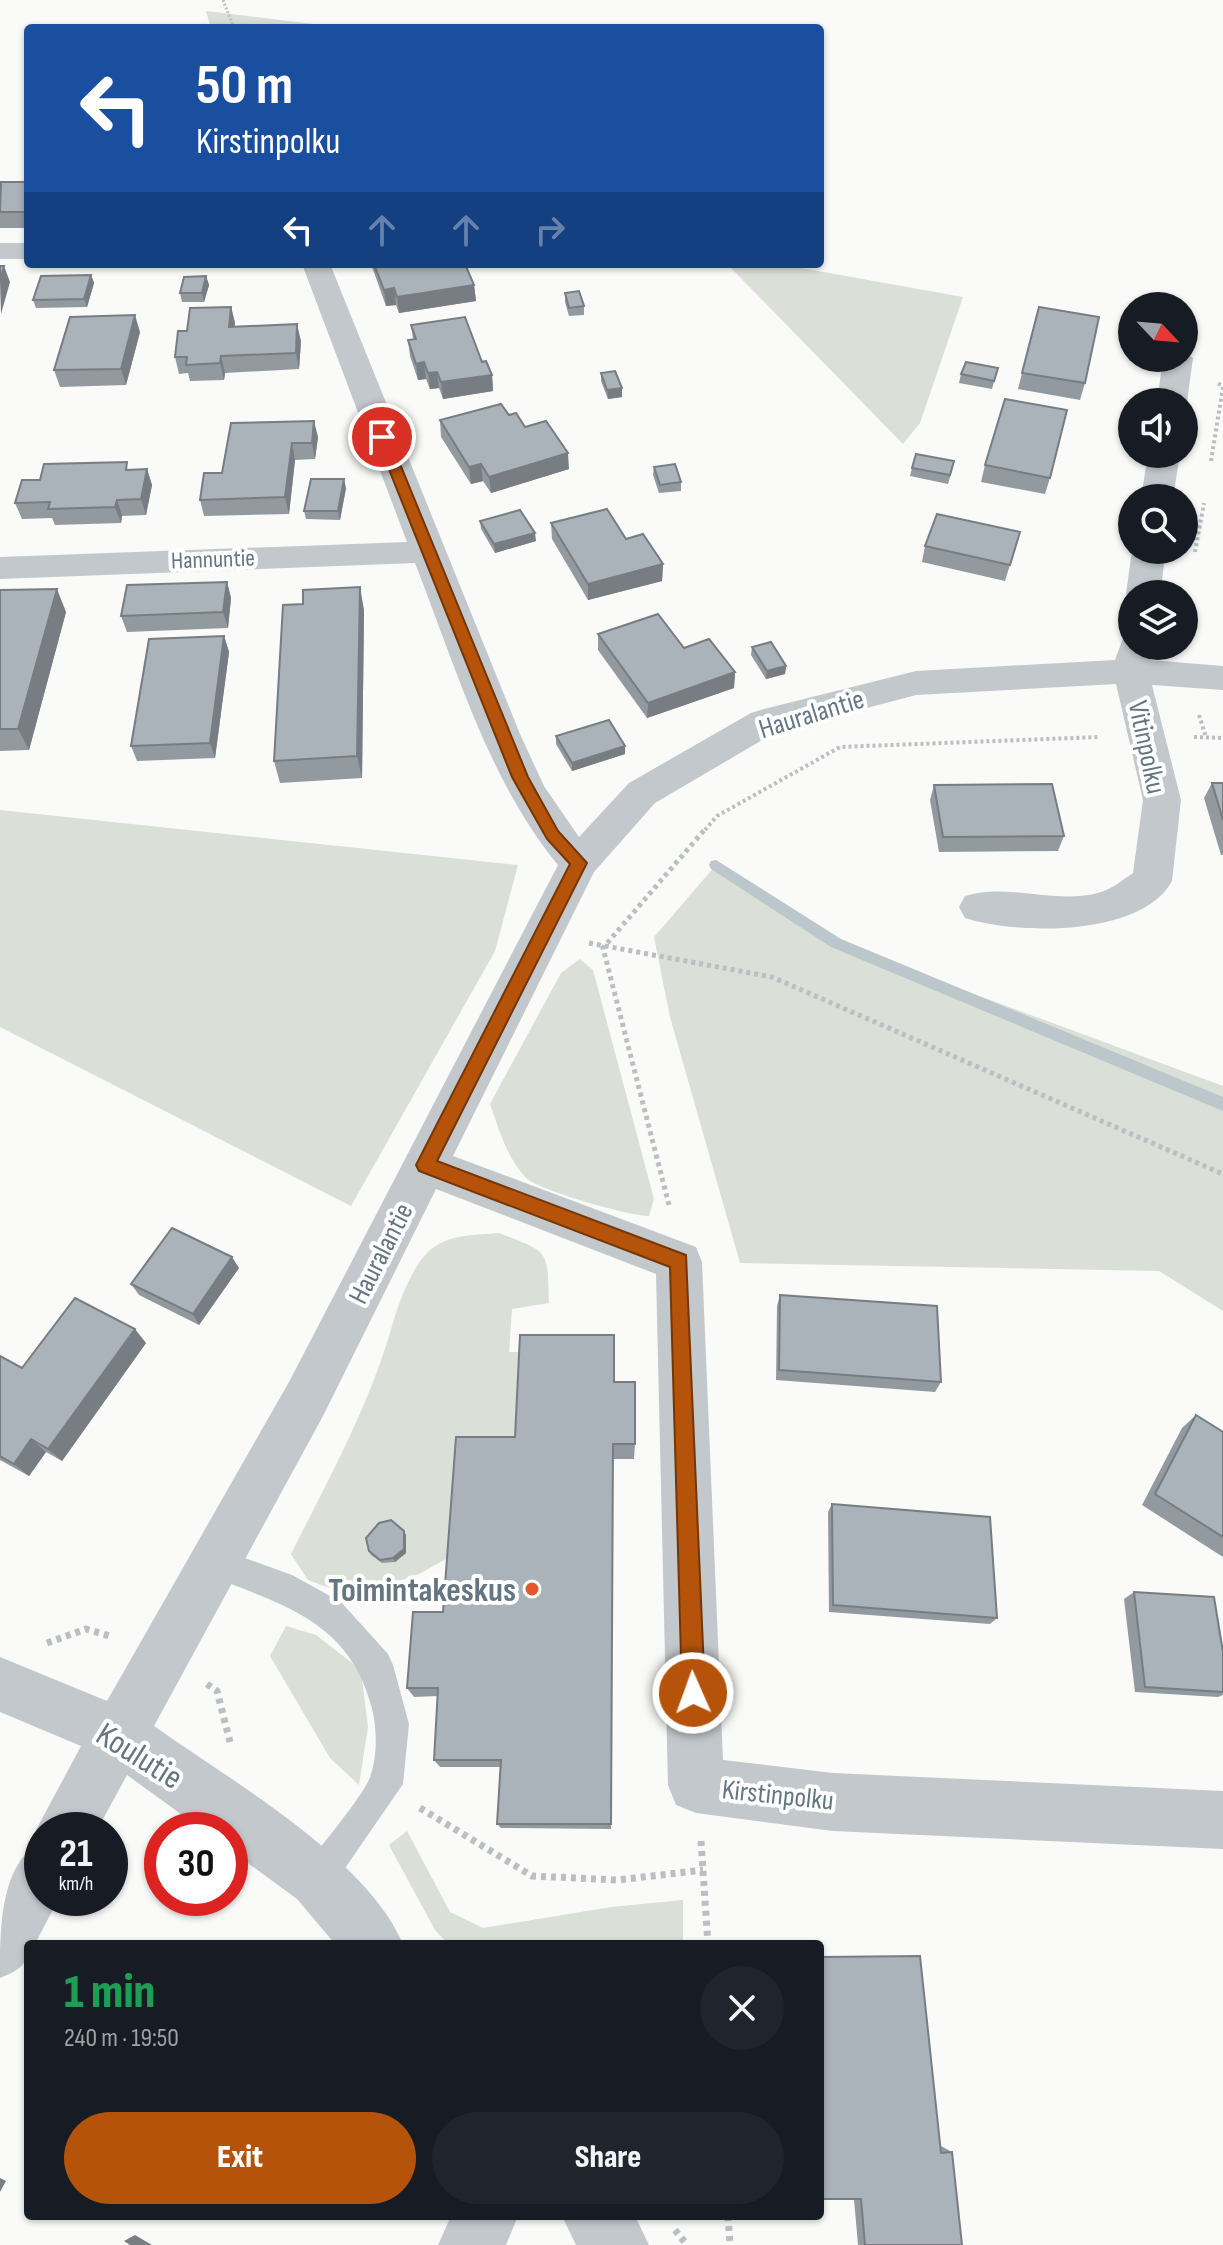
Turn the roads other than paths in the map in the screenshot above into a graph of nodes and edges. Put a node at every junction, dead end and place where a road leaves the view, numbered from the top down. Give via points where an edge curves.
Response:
1 (0, 251) edge
2 (24, 251) edge
3 (318, 268) edge
4 (427, 552) junction
5 (0, 568) edge
6 (1124, 660) edge
7 (1133, 660) edge
8 (1138, 660) edge
9 (1223, 678) edge
10 (579, 863) junction
11 (979, 907) dead end
12 (425, 1165) junction
13 (214, 1562) junction
14 (0, 1684) edge
15 (118, 1734) junction
16 (75, 1812) edge
17 (1223, 1820) edge
18 (318, 1878) junction
19 (24, 1904) edge
20 (370, 1940) edge
21 (0, 1948) edge
22 (484, 2220) edge
23 (597, 2220) edge
24 (471, 2245) edge
25 (616, 2245) edge

1 - 2 street
3 - 4 street
4 - 5 street, Hannuntie
4 - 10 street via 520,777 552,835
6 - 10 street, Hauralantie via 916,683 764,722 642,793
7 - 11 street, Vitinpolku via 1162,800 1152,881 1110,907 1058,912
8 - 9 street, Hauralantie
10 - 12 street, Hauralantie
12 - 13 street, Hauralantie via 306,1399
12 - 17 street, Kirstinpolku via 679,1262 696,1785 833,1802
13 - 15 street, Hauralantie
13 - 18 lane via 281,1586 330,1613 377,1665 393,1724 386,1784
14 - 15 street, Koulutie
15 - 16 street, Hauralantie
15 - 18 street, Koulutie
18 - 20 street, Koulutie
19 - 21 street
22 - 24 street
23 - 25 street

